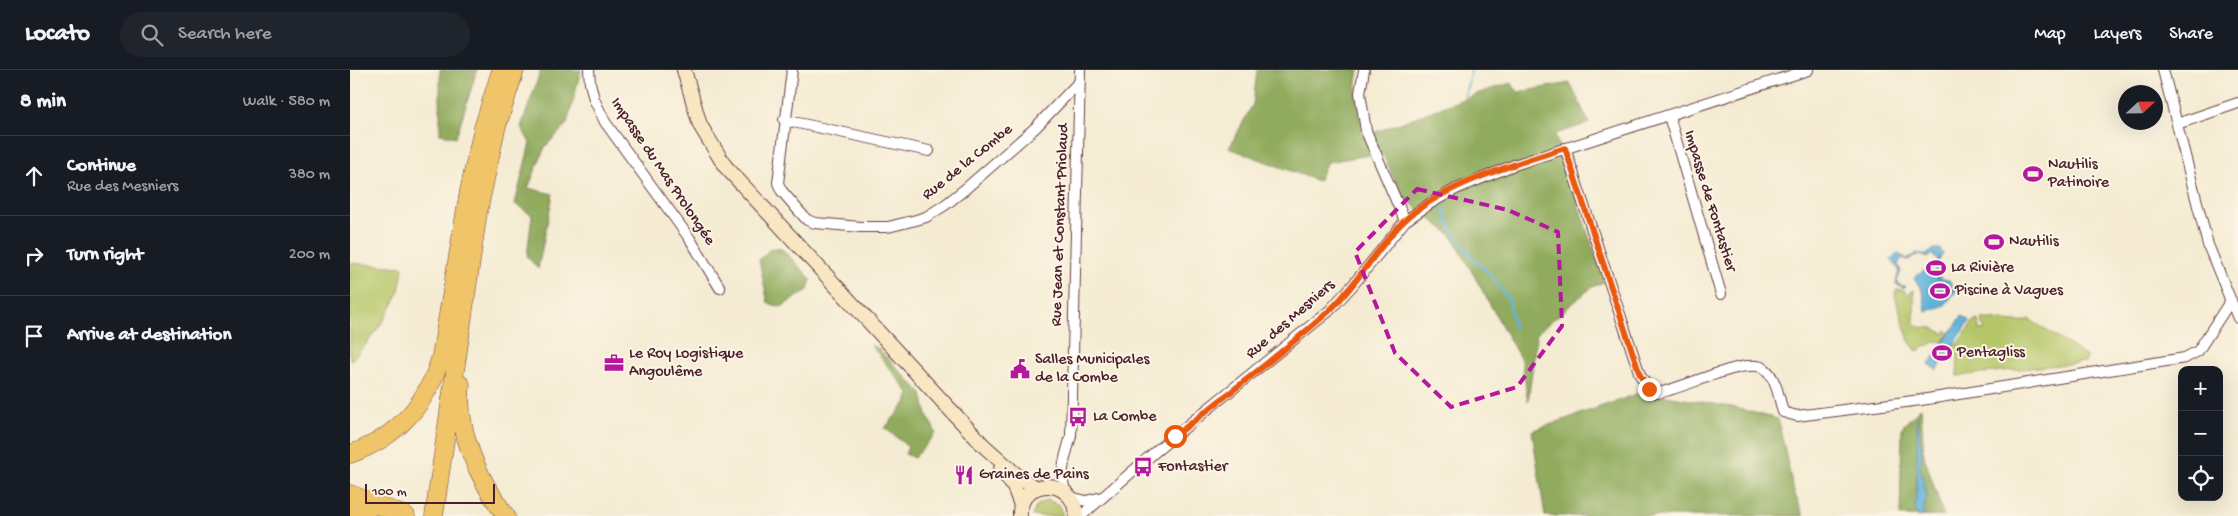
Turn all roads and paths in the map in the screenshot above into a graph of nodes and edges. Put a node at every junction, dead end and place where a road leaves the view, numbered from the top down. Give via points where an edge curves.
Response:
1 (501, 70) edge
2 (515, 70) edge
3 (589, 70) edge
4 (684, 70) edge
5 (688, 70) edge
6 (792, 70) edge
7 (1364, 70) edge
8 (1808, 70) edge
9 (2163, 70) edge
10 (1080, 75) edge
11 (688, 84) junction
12 (2238, 103) edge
13 (1668, 116) junction
14 (784, 120) junction
15 (2177, 124) junction
16 (1565, 148) junction
17 (929, 151) dead end
18 (478, 212) junction
19 (1405, 221) junction
20 (458, 257) junction
21 (720, 288) dead end
22 (1721, 294) dead end
23 (2231, 300) junction
24 (2238, 318) edge
25 (983, 445) junction
26 (350, 454) edge
27 (1061, 470) junction
28 (1042, 486) junction
29 (350, 494) edge
30 (1068, 494) junction
31 (1107, 495) junction
32 (428, 505) edge
33 (350, 510) edge
34 (1020, 511) edge
35 (360, 516) edge
36 (366, 516) edge
37 (406, 516) edge
38 (434, 516) edge
39 (506, 516) edge
40 (1076, 516) edge
41 (1081, 516) edge

1 - 20 highway via 476,158
2 - 18 highway via 496,129
3 - 21 street, Impasse du Mas Prolongée via 594,99 605,122 690,239
4 - 11 street
5 - 11 street
6 - 14 street, Rue de la Combe
7 - 19 street via 1360,92 1366,131
8 - 13 street, Rue des Mesniers
9 - 15 street
10 - 14 street, Rue de la Combe via 1035,128 945,205 904,225 837,226 808,220 778,183
10 - 27 street, Rue Jean et Constant Priolaud via 1071,436
11 - 25 street via 700,125 725,166
12 - 15 street
13 - 16 street, Rue des Mesniers
13 - 22 street, Impasse de Fontastier
14 - 17 street
15 - 23 street via 2208,244
16 - 19 street, Rue des Mesniers via 1466,184
16 - 23 street via 1640,375 1649,389 1658,393 1755,364 1770,374 1783,412 1797,416 1921,400 2185,358 2198,351
18 - 32 highway
18 - 39 highway via 459,401 478,471
19 - 31 street, Rue des Mesniers via 1329,311 1156,451
20 - 26 highway via 441,356 426,394 397,428 372,445
20 - 32 highway
23 - 24 street
25 - 28 street via 1021,479
25 - 34 street via 1014,487
27 - 28 street, Rue Jean et Constant Priolaud via 1053,481
27 - 30 street, Rue Jean et Constant Priolaud via 1061,480
28 - 30 street via 1056,487
28 - 34 street via 1024,498
29 - 37 highway
30 - 31 street, Rue des Mesniers via 1086,501
30 - 40 street
31 - 41 street, Rue des Mesniers
32 - 38 highway
33 - 35 highway
33 - 36 highway

